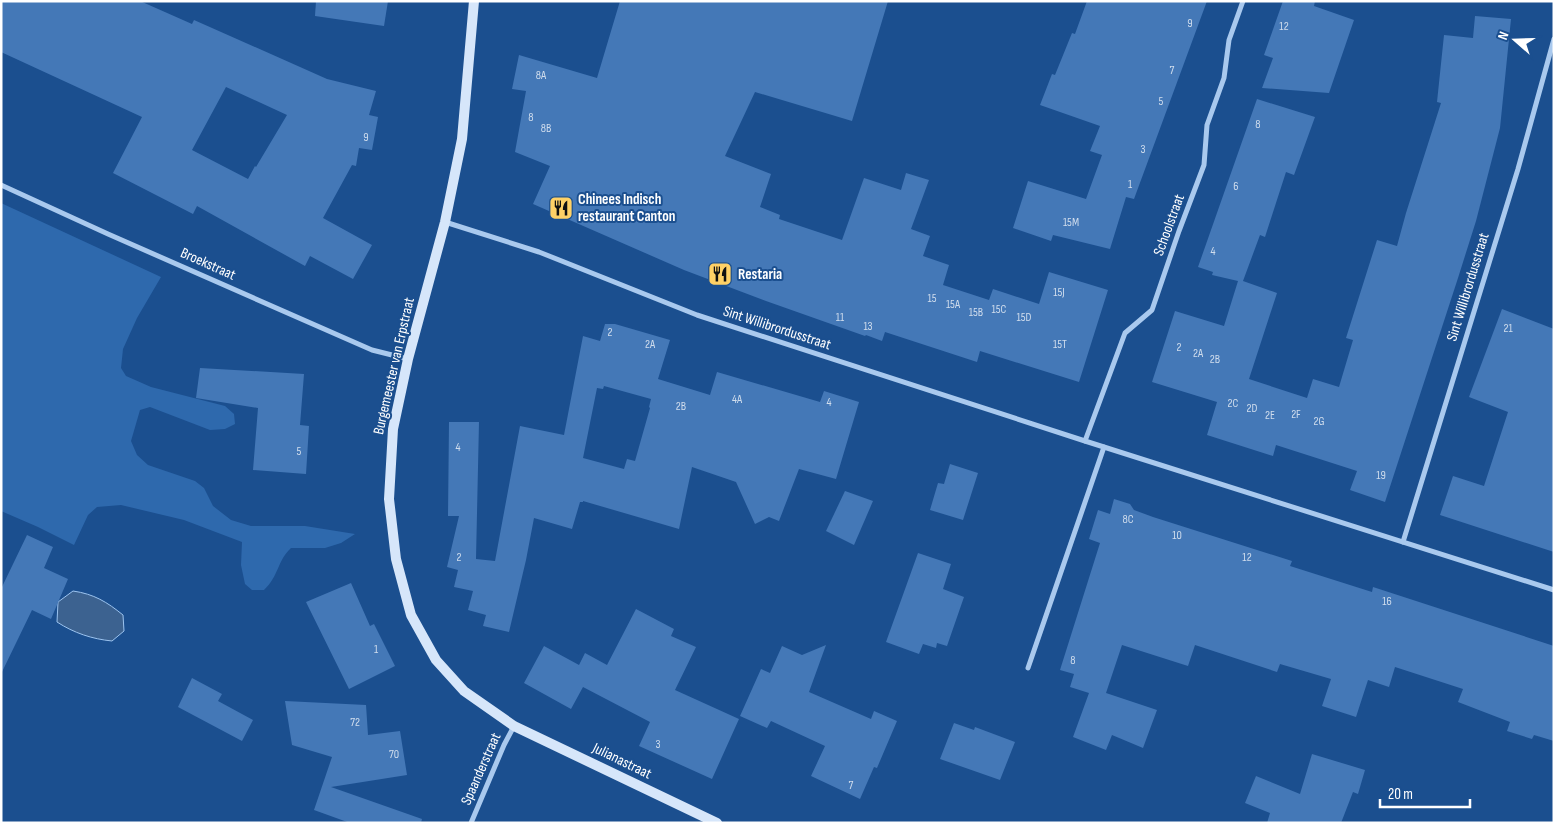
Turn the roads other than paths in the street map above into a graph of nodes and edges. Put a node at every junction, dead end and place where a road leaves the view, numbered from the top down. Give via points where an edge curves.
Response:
1 (474, 1) edge
2 (1242, 1) edge
3 (1554, 39) edge
4 (1, 185) edge
5 (445, 222) junction
6 (408, 359) junction
7 (1085, 441) junction
8 (1104, 447) junction
9 (1403, 542) junction
10 (1554, 590) edge
11 (1028, 668) dead end
12 (514, 726) junction
13 (471, 823) edge
14 (717, 823) edge

1 - 5 street, Burgemeester van Erpstraat via 462,139
2 - 7 street, Schoolstraat via 1229,40 1224,78 1207,125 1204,165 1152,310 1125,333
3 - 9 street, Sint Willibrordusstraat via 1518,170
4 - 6 street, Broekstraat via 372,350
5 - 6 street, Burgemeester van Erpstraat
5 - 7 street, Sint Willibrordusstraat via 539,252 697,315
6 - 12 street, Burgemeester van Erpstraat via 393,429 389,499 396,559 411,615 436,660 464,691
7 - 8 street, Sint Willibrordusstraat
8 - 9 street, Sint Willibrordusstraat
8 - 11 street
9 - 10 street, Sint Willibrordusstraat
12 - 13 street, Spaanderstraat
12 - 14 street, Julianastraat

